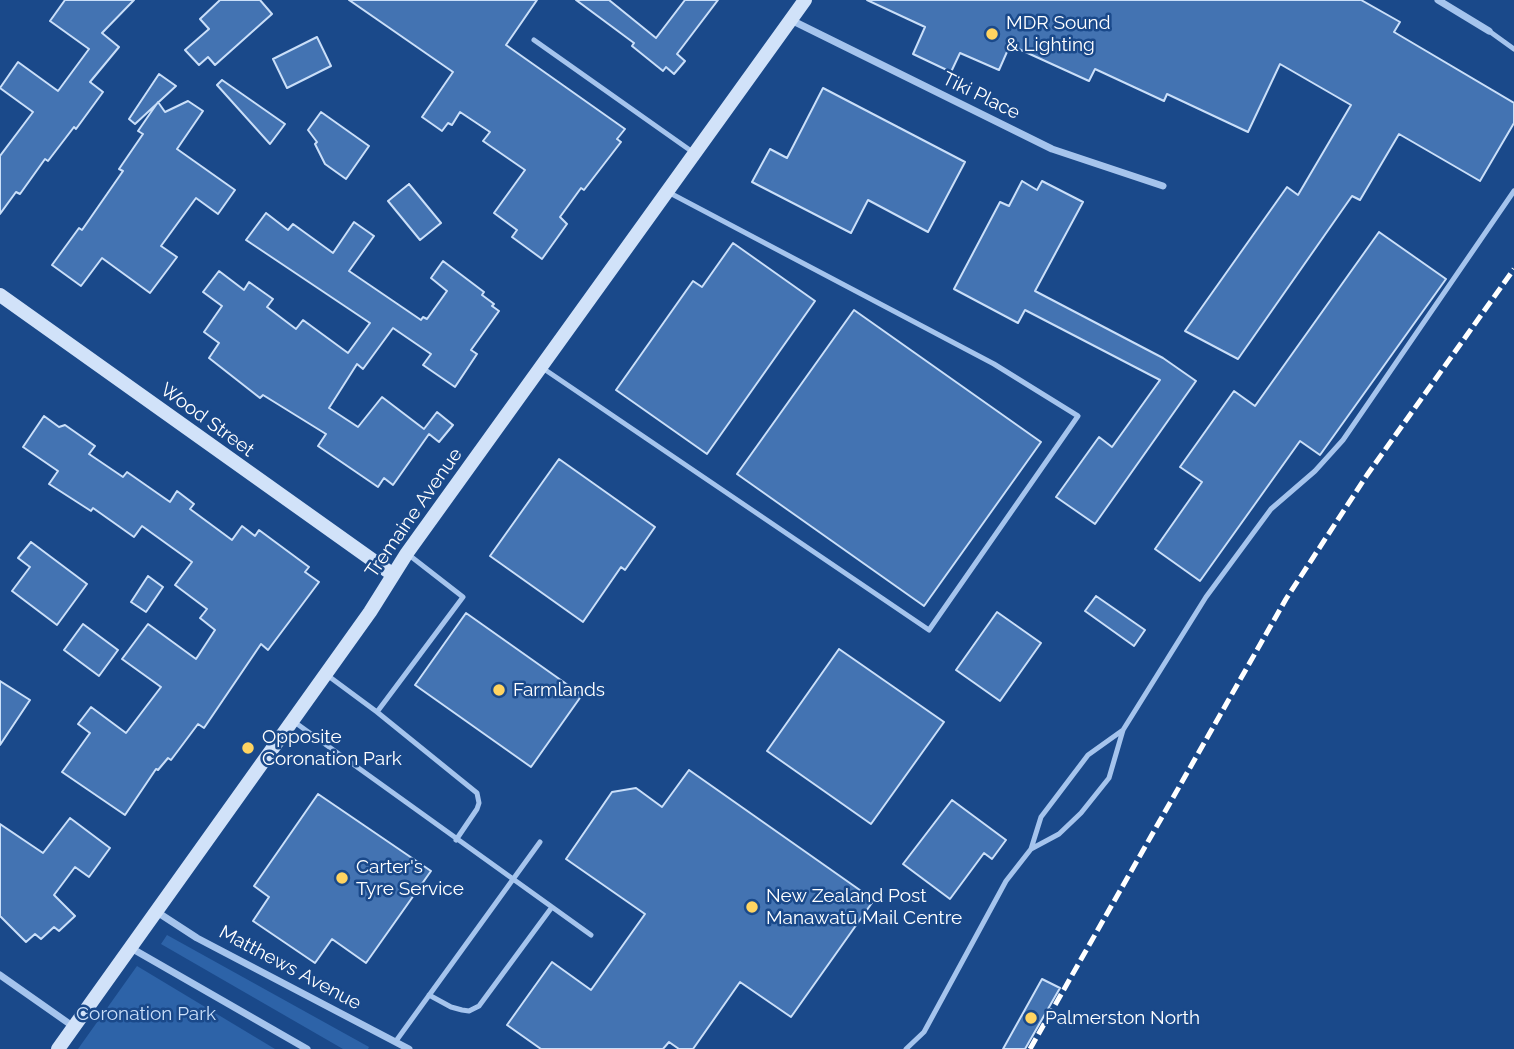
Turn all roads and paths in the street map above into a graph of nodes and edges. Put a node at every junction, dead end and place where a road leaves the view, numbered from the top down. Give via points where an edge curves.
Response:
1 (805, 0) edge
2 (1438, 0) edge
3 (792, 20) junction
4 (1489, 31) joint
5 (534, 40) dead end
6 (1514, 49) edge
7 (695, 154) junction
8 (1163, 186) dead end
9 (1514, 191) edge
10 (668, 192) junction
11 (0, 295) edge
12 (541, 367) junction
13 (407, 553) junction
14 (392, 574) junction
15 (325, 674) junction
16 (377, 712) junction
17 (293, 721) junction
18 (1123, 730) junction
19 (456, 840) junction
20 (540, 842) dead end
21 (1031, 849) junction
22 (513, 880) junction
23 (552, 907) junction
24 (157, 912) junction
25 (591, 936) dead end
26 (131, 948) junction
27 (0, 975) edge
28 (429, 995) junction
29 (74, 1027) junction
30 (396, 1041) junction
31 (58, 1049) edge
32 (307, 1049) edge
33 (409, 1049) edge
34 (905, 1049) edge

1 - 3 main road, Tremaine Avenue
2 - 4 street
3 - 7 main road, Tremaine Avenue
3 - 8 street, Tiki Place via 1052,149
4 - 6 lane
5 - 7 lane
7 - 10 main road, Tremaine Avenue
9 - 18 lane via 1343,440 1270,509 1206,597
10 - 12 main road, Tremaine Avenue
10 - 12 lane via 994,363 1078,416 929,630
11 - 14 main road, Wood Street
12 - 13 main road, Tremaine Avenue
13 - 14 main road, Tremaine Avenue
13 - 16 lane via 463,597
14 - 15 main road, Tremaine Avenue
15 - 16 lane
15 - 17 main road, Tremaine Avenue
16 - 19 lane via 479,797
17 - 19 lane
17 - 24 main road, Tremaine Avenue
18 - 21 lane via 1088,755 1041,817
18 - 21 lane via 1109,778 1082,813 1059,834
19 - 22 lane
20 - 22 lane
21 - 34 lane via 1006,881 924,1032
22 - 23 lane
22 - 28 lane
23 - 25 lane
23 - 28 lane via 479,1006 462,1010
24 - 26 main road, Tremaine Avenue
24 - 30 street, Matthews Avenue
26 - 29 main road, Tremaine Avenue
26 - 32 street
27 - 29 street
28 - 30 lane
29 - 31 main road, Tremaine Avenue
30 - 33 street, Matthews Avenue

